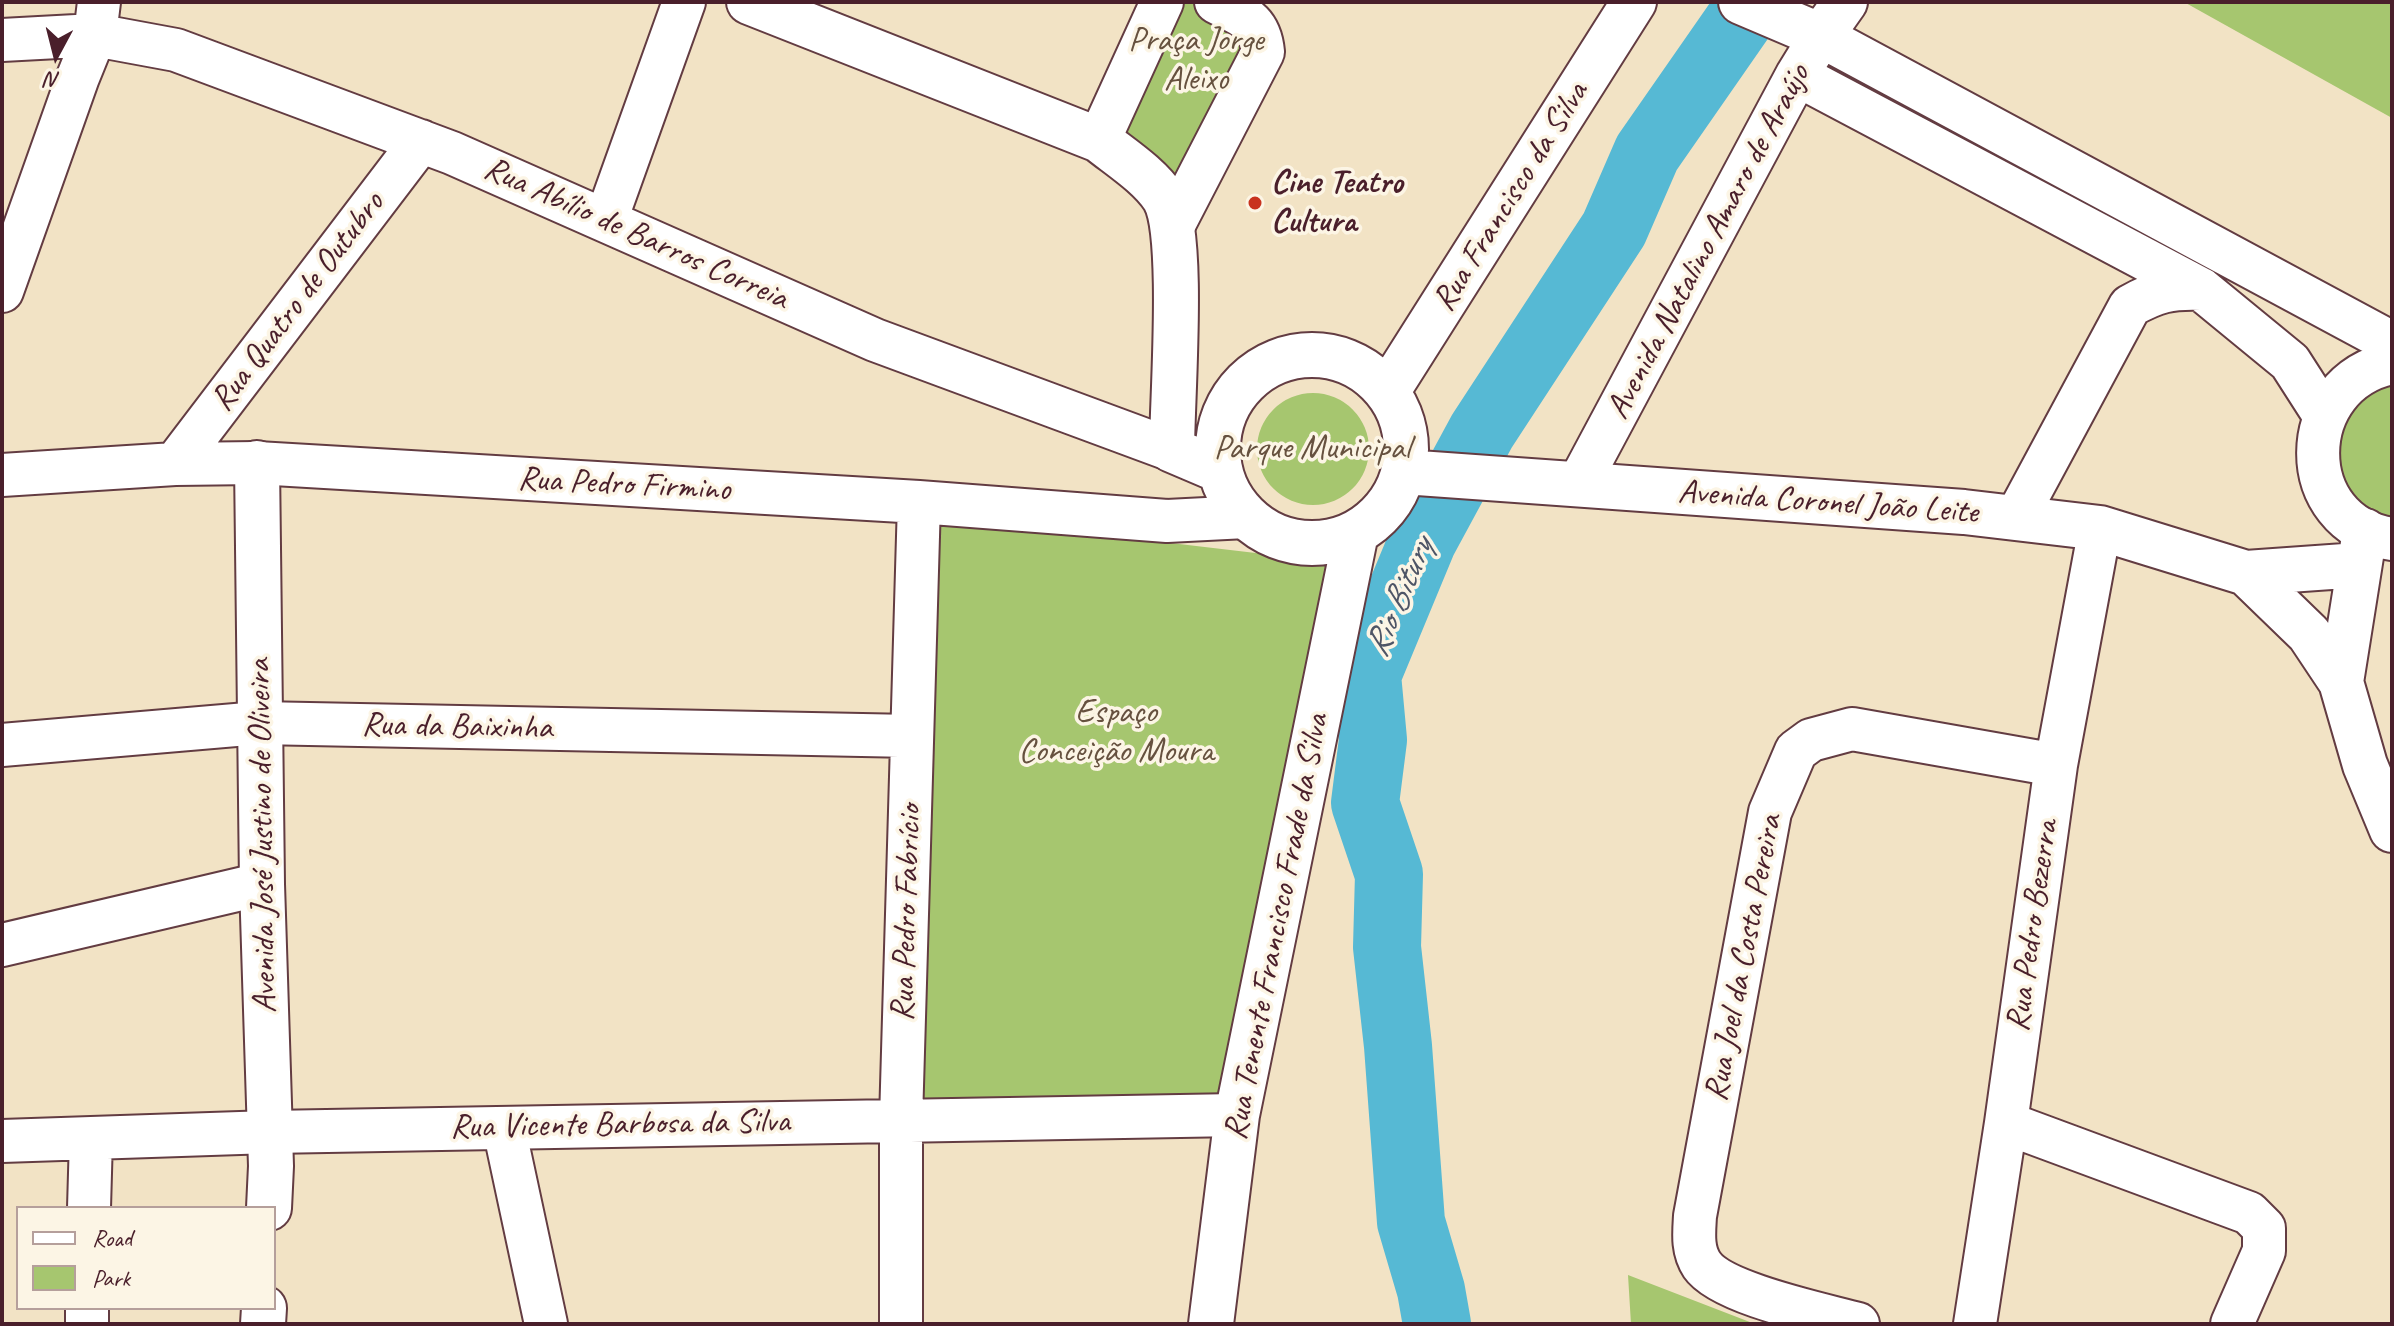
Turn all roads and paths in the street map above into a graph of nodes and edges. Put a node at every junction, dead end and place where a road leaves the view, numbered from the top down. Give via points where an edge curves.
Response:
1 (684, 2) edge
2 (749, 2) edge
3 (1162, 2) edge
4 (1216, 2) edge
5 (1634, 2) edge
6 (1741, 2) edge
7 (97, 18) edge
8 (1817, 19) edge
9 (2, 40) edge
10 (1797, 75) junction
11 (1099, 140) junction
12 (421, 141) junction
13 (606, 220) junction
14 (1172, 228) junction
15 (2201, 289) junction
16 (2, 291) edge
17 (2392, 343) edge
18 (2392, 363) edge
19 (1387, 392) junction
20 (2324, 415) junction
21 (1172, 450) junction
22 (257, 463) junction
23 (175, 464) junction
24 (1219, 470) junction
25 (1419, 474) junction
26 (2, 475) edge
27 (1559, 484) junction
28 (919, 502) junction
29 (1246, 517) junction
30 (2016, 518) junction
31 (2100, 528) junction
32 (1356, 533) junction
33 (2372, 545) edge
34 (2246, 573) junction
35 (2341, 682) junction
36 (259, 723) junction
37 (912, 736) junction
38 (2, 745) edge
39 (2056, 765) junction
40 (2392, 830) edge
41 (262, 884) junction
42 (2, 945) edge
43 (1237, 1115) junction
44 (901, 1120) junction
45 (2006, 1123) junction
46 (504, 1128) junction
47 (270, 1132) junction
48 (91, 1138) junction
49 (2, 1141) edge
50 (89, 1206) edge
51 (269, 1206) edge
52 (546, 1324) edge
53 (901, 1324) edge
54 (1211, 1324) edge
55 (1858, 1324) edge
56 (1975, 1324) edge
57 (2232, 1324) edge

1 - 13 street
2 - 11 street
3 - 11 street
4 - 14 street via 1261,34 1263,52
5 - 19 street, Rua Francisco da Silva
6 - 8 street
7 - 9 street, Rua Abílio de Barros Correia
7 - 12 street, Rua Abílio de Barros Correia
7 - 16 street
8 - 10 street, Avenida Natalino Amaro de Araújo
8 - 17 street
10 - 15 street
10 - 27 street, Avenida Natalino Amaro de Araújo
11 - 14 street via 1164,199
12 - 13 street, Rua Abílio de Barros Correia
12 - 23 street, Rua Quatro de Outubro
13 - 21 street, Rua Abílio de Barros Correia via 875,340
14 - 21 street
15 - 20 street via 2290,362
15 - 30 street via 2171,288 2130,306
18 - 20 street via 2356,377 2337,393
19 - 24 street via 1364,370 1335,358 1303,355 1272,364 1245,382 1227,407 1218,438
19 - 25 street
20 - 33 street via 2317,462 2324,485 2335,506
21 - 24 street
22 - 23 street, Rua Pedro Firmino
22 - 28 street, Rua Pedro Firmino
22 - 36 street, Avenida José Justino de Oliveira
23 - 26 street, Rua Pedro Firmino
24 - 29 street
25 - 27 street, Avenida Coronel João Leite
25 - 32 street
27 - 30 street, Avenida Coronel João Leite
28 - 29 street, Rua Pedro Firmino via 1167,521
28 - 37 street, Rua Pedro Fabrício
29 - 32 street via 1270,533 1298,542 1328,542
30 - 31 street, Avenida Coronel João Leite
31 - 34 street, Avenida Coronel João Leite
31 - 39 street, Rua Pedro Bezerra
32 - 43 street, Rua Tenente Francisco Frade da Silva
33 - 34 street, Avenida Coronel João Leite
33 - 35 street
34 - 35 street, Avenida Coronel João Leite via 2309,634
35 - 40 street via 2365,765
36 - 37 street, Rua da Baixinha
36 - 38 street, Rua da Baixinha
36 - 41 street, Avenida José Justino de Oliveira
37 - 44 street, Rua Pedro Fabrício
39 - 45 street, Rua Pedro Bezerra
39 - 55 street, Rua Joel da Costa Pereira via 1852,729 1811,740 1796,751 1770,812 1700,1186 1694,1244 1703,1267 1731,1287
41 - 42 street
41 - 47 street, Avenida José Justino de Oliveira
43 - 44 street, Rua Vicente Barbosa da Silva
43 - 54 street, Rua Tenente Francisco Frade da Silva
44 - 46 street, Rua Vicente Barbosa da Silva
44 - 53 street, Rua Pedro Fabrício
45 - 56 street, Rua Pedro Bezerra
45 - 57 street via 2241,1208 2264,1228 2264,1251
46 - 47 street, Rua Vicente Barbosa da Silva
46 - 52 street
47 - 48 street, Rua Vicente Barbosa da Silva
47 - 51 street, Avenida José Justino de Oliveira
48 - 49 street, Rua Vicente Barbosa da Silva
48 - 50 street

